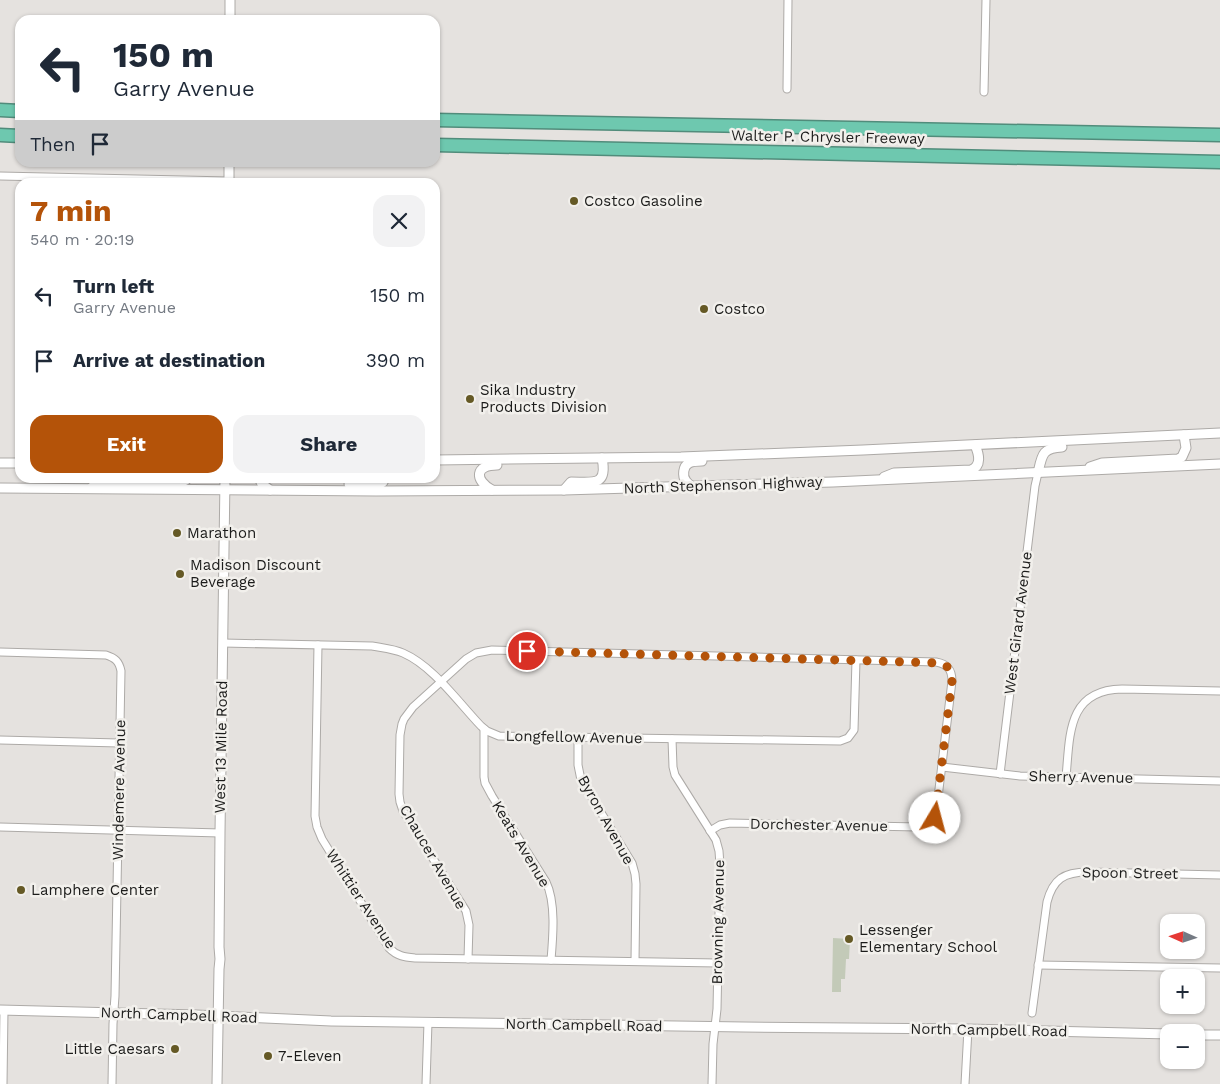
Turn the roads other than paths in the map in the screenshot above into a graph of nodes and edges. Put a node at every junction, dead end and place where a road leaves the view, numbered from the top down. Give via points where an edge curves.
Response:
1 (230, 0) edge
2 (788, 0) edge
3 (986, 0) edge
4 (230, 15) edge
5 (787, 89) dead end
6 (984, 92) dead end
7 (0, 110) edge
8 (15, 111) edge
9 (440, 120) edge
10 (0, 135) edge
11 (1220, 135) edge
12 (15, 136) edge
13 (440, 145) edge
14 (1220, 162) edge
15 (0, 176) edge
16 (76, 178) edge
17 (1220, 433) edge
18 (1184, 435) junction
19 (1138, 437) junction
20 (975, 445) junction
21 (778, 453) junction
22 (0, 458) edge
23 (15, 458) edge
24 (522, 458) junction
25 (602, 458) junction
26 (440, 460) edge
27 (0, 463) edge
28 (15, 463) edge
29 (1220, 464) edge
30 (1080, 471) junction
31 (1038, 473) junction
32 (872, 480) junction
33 (100, 483) edge
34 (225, 483) edge
35 (262, 483) edge
36 (382, 483) edge
37 (693, 487) junction
38 (0, 488) edge
39 (87, 489) junction
40 (225, 490) junction
41 (270, 490) junction
42 (298, 490) junction
43 (492, 490) junction
44 (564, 490) junction
45 (222, 643) junction
46 (318, 645) junction
47 (0, 652) edge
48 (856, 660) junction
49 (440, 682) junction
50 (1220, 691) edge
51 (484, 729) junction
52 (578, 738) junction
53 (672, 739) junction
54 (0, 740) edge
55 (119, 743) junction
56 (942, 767) junction
57 (1000, 774) junction
58 (1066, 777) junction
59 (1220, 781) edge
60 (0, 827) edge
61 (118, 831) junction
62 (710, 831) junction
63 (220, 833) junction
64 (1220, 875) edge
65 (468, 959) junction
66 (551, 960) junction
67 (635, 962) junction
68 (718, 963) junction
69 (1038, 965) junction
70 (1220, 968) edge
71 (2, 1010) edge
72 (114, 1012) junction
73 (1032, 1012) dead end
74 (219, 1016) junction
75 (428, 1022) junction
76 (714, 1026) junction
77 (968, 1029) junction
78 (1160, 1034) edge
79 (1205, 1035) edge
80 (1220, 1035) edge
81 (3, 1084) edge
82 (112, 1084) edge
83 (217, 1084) edge
84 (426, 1084) edge
85 (712, 1084) edge
86 (965, 1084) edge

1 - 4 main road
2 - 5 street
3 - 6 street
7 - 8 highway
9 - 11 highway, Walter P. Chrysler Freeway
10 - 12 highway
13 - 14 highway, Walter P. Chrysler Freeway
15 - 16 street
17 - 18 main road, North Stephenson Highway
18 - 19 main road, North Stephenson Highway
18 - 30 main road via 1186,448 1178,459 1102,463
19 - 20 main road, North Stephenson Highway
19 - 31 main road via 1121,444 1051,447 1044,453
20 - 21 main road, North Stephenson Highway
20 - 32 main road via 979,459 978,465 971,470 894,473
21 - 25 main road, North Stephenson Highway
21 - 37 main road via 760,459 688,463 683,474 685,481
22 - 23 main road
24 - 25 main road, North Stephenson Highway
24 - 26 main road, North Stephenson Highway
24 - 43 main road via 482,469 481,481
25 - 44 main road via 602,478 596,482 571,482
27 - 28 main road
29 - 30 main road, North Stephenson Highway
30 - 31 main road, North Stephenson Highway
31 - 32 main road, North Stephenson Highway
31 - 57 street, West Girard Avenue
32 - 37 main road, North Stephenson Highway
33 - 39 main road
34 - 40 main road, West 13 Mile Road
35 - 41 main road
36 - 42 main road via 309,485
37 - 44 main road, North Stephenson Highway
38 - 39 main road, North Stephenson Highway
39 - 40 main road, North Stephenson Highway
40 - 41 main road, North Stephenson Highway
40 - 45 main road, West 13 Mile Road
41 - 42 main road, North Stephenson Highway
42 - 43 main road, North Stephenson Highway
43 - 44 main road, North Stephenson Highway
45 - 46 street, Longfellow Avenue
45 - 63 main road, West 13 Mile Road
46 - 49 street, Longfellow Avenue via 372,646 398,652 426,667
46 - 65 street, Whittier Avenue via 315,816 319,833 394,952 407,958
47 - 55 street, Windemere Avenue via 102,654 115,658 121,671
48 - 49 street, Chaucer Avenue via 492,650 466,659
48 - 53 street, Longfellow Avenue via 854,730 844,740
48 - 56 street, Chaucer Avenue via 936,662 948,667 952,681
49 - 51 street, Longfellow Avenue
49 - 65 street, Chaucer Avenue via 409,711 402,724 399,794 403,811 466,912
50 - 58 street via 1112,689 1099,692 1079,708 1073,719
51 - 52 street, Longfellow Avenue via 499,736
51 - 66 street, Keats Avenue via 485,782 551,892
52 - 53 street, Longfellow Avenue
52 - 67 street, Byron Avenue via 578,770 583,785 636,874
53 - 62 street, Browning Avenue via 675,775
54 - 55 street
55 - 61 street, Windemere Avenue
56 - 57 street, Sherry Avenue
56 - 62 street, Dorchester Avenue via 935,818 930,825 730,823
57 - 58 street, Sherry Avenue
58 - 59 street, Sherry Avenue
60 - 61 street
61 - 63 street
61 - 72 street, Windemere Avenue
62 - 68 street, Browning Avenue via 720,856
63 - 74 main road, West 13 Mile Road
64 - 69 street, Spoon Street via 1068,874 1049,892
65 - 66 street, Whittier Avenue
66 - 67 street, Whittier Avenue
67 - 68 street, Whittier Avenue
68 - 76 street, Browning Avenue
69 - 70 street
69 - 73 street, Spoon Street
71 - 72 main road, North Campbell Road
71 - 81 street
72 - 74 main road, North Campbell Road
72 - 82 street, Windemere Avenue
74 - 75 main road, North Campbell Road
74 - 83 main road, West 13 Mile Road
75 - 76 main road, North Campbell Road
75 - 84 street
76 - 77 main road, North Campbell Road
76 - 85 street, Browning Avenue
77 - 78 main road, North Campbell Road
77 - 86 street
79 - 80 main road

